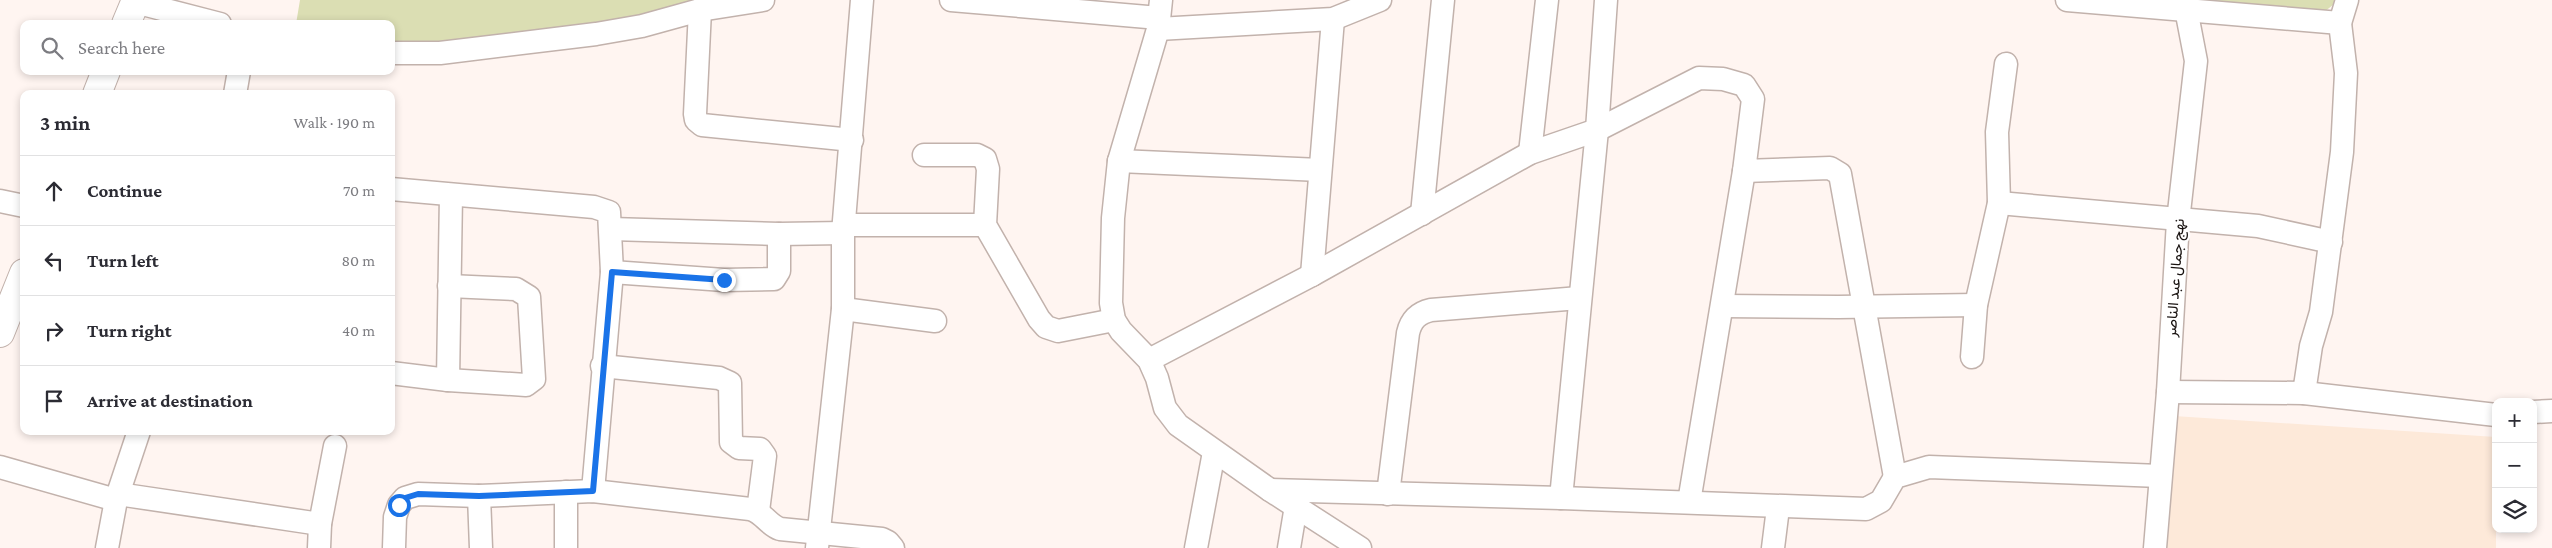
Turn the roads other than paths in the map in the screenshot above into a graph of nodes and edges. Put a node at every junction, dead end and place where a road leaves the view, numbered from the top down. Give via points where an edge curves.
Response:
1 (762, 0) edge
2 (862, 0) edge
3 (951, 0) edge
4 (1380, 0) edge
5 (1443, 0) edge
6 (1547, 0) edge
7 (1606, 0) edge
8 (2067, 0) edge
9 (2347, 0) edge
10 (132, 8) edge
11 (2186, 9) junction
12 (700, 10) junction
13 (1159, 16) edge
14 (1333, 19) junction
15 (198, 20) edge
16 (2340, 23) junction
17 (395, 53) edge
18 (2006, 64) dead end
19 (104, 75) edge
20 (238, 75) edge
21 (99, 90) edge
22 (236, 90) edge
23 (1597, 130) junction
24 (852, 140) junction
25 (1530, 153) junction
26 (924, 155) dead end
27 (1119, 161) junction
28 (1320, 170) junction
29 (1744, 171) junction
30 (395, 189) edge
31 (451, 195) junction
32 (0, 201) edge
33 (1998, 203) junction
34 (20, 205) edge
35 (1422, 214) junction
36 (2178, 220) junction
37 (985, 225) junction
38 (611, 229) junction
39 (844, 229) junction
40 (778, 234) junction
41 (2331, 242) junction
42 (612, 272) junction
43 (1312, 275) junction
44 (449, 286) junction
45 (20, 287) edge
46 (1579, 298) junction
47 (1976, 305) junction
48 (1723, 306) junction
49 (1863, 307) junction
50 (843, 309) junction
51 (11, 320) edge
52 (1114, 320) junction
53 (934, 321) dead end
54 (1972, 357) dead end
55 (1149, 360) junction
56 (602, 366) junction
57 (395, 373) edge
58 (448, 380) junction
59 (2168, 392) junction
60 (2304, 393) junction
61 (2552, 411) edge
62 (2537, 412) edge
63 (2492, 415) edge
64 (138, 435) edge
65 (335, 446) dead end
66 (1214, 452) junction
67 (0, 467) edge
68 (2160, 476) junction
69 (1895, 477) junction
70 (1270, 490) junction
71 (593, 491) junction
72 (566, 492) junction
73 (1388, 494) junction
74 (479, 496) junction
75 (117, 497) junction
76 (1561, 498) junction
77 (1688, 502) junction
78 (1296, 506) junction
79 (1778, 508) junction
80 (758, 511) junction
81 (320, 524) junction
82 (818, 541) edge
83 (107, 548) edge
84 (319, 548) edge
85 (394, 548) edge
86 (481, 548) edge
87 (566, 548) edge
88 (893, 548) edge
89 (1196, 548) edge
90 (1289, 548) edge
91 (1360, 548) edge
92 (1773, 548) edge
93 (2155, 548) edge

1 - 12 street
2 - 24 street
3 - 13 street
4 - 14 street
5 - 35 street
6 - 25 street
7 - 23 street
8 - 11 street
9 - 16 street
10 - 15 street
11 - 16 street
11 - 36 street, نهج جمال عبد الناصر via 2196,61
12 - 17 street via 642,26 596,34 440,53
12 - 24 street via 696,120 713,127
13 - 14 street
13 - 27 street
14 - 28 street
16 - 41 street via 2346,73 2342,152
18 - 33 street via 1997,132
19 - 21 street
20 - 22 street
23 - 25 street
23 - 29 street via 1699,78 1730,81 1744,85 1753,99
23 - 46 street
24 - 39 street
25 - 35 street
26 - 37 street via 977,155 985,159 988,169
27 - 28 street
27 - 52 street via 1113,218 1111,303
28 - 43 street
29 - 48 street
29 - 49 street via 1830,168 1840,174
30 - 31 street
31 - 38 street via 603,209 609,212
31 - 44 street
32 - 34 street
33 - 36 street
33 - 47 street
35 - 43 street
36 - 41 street via 2258,226
36 - 59 street, نهج جمال عبد الناصر
37 - 39 street
37 - 52 street via 1046,326 1058,331
38 - 40 street
38 - 42 street
39 - 40 street
39 - 50 street
40 - 42 street via 779,271 774,279 724,280
41 - 60 street
42 - 56 street
43 - 55 street
44 - 58 street
44 - 58 street via 516,289 529,298 535,374 526,385
45 - 51 street
46 - 73 street via 1431,310 1416,316 1408,333
46 - 76 street
47 - 49 street
47 - 54 street
48 - 49 street
48 - 77 street
49 - 69 street
50 - 53 street
50 - 82 street
52 - 55 street via 1121,332
55 - 66 street via 1171,417
56 - 71 street
56 - 80 street via 719,378 730,383 731,442 739,448 760,449 765,456
57 - 58 street
59 - 60 street
59 - 68 street, نهج جمال عبد الناصر
60 - 63 street
61 - 62 street
64 - 75 street
65 - 81 street
66 - 70 street
66 - 89 street
67 - 75 street
68 - 69 street via 1929,468
68 - 93 street, نهج جمال عبد الناصر
69 - 79 street via 1881,501 1866,509
70 - 73 street
70 - 78 street
71 - 72 street
71 - 80 street
72 - 74 street
72 - 87 street
73 - 76 street
74 - 85 street via 418,494 405,498 395,517
74 - 86 street
75 - 81 street
75 - 83 street
76 - 77 street
77 - 79 street
78 - 90 street
78 - 91 street
79 - 92 street
80 - 82 street via 772,526
81 - 84 street
82 - 88 street via 882,539

